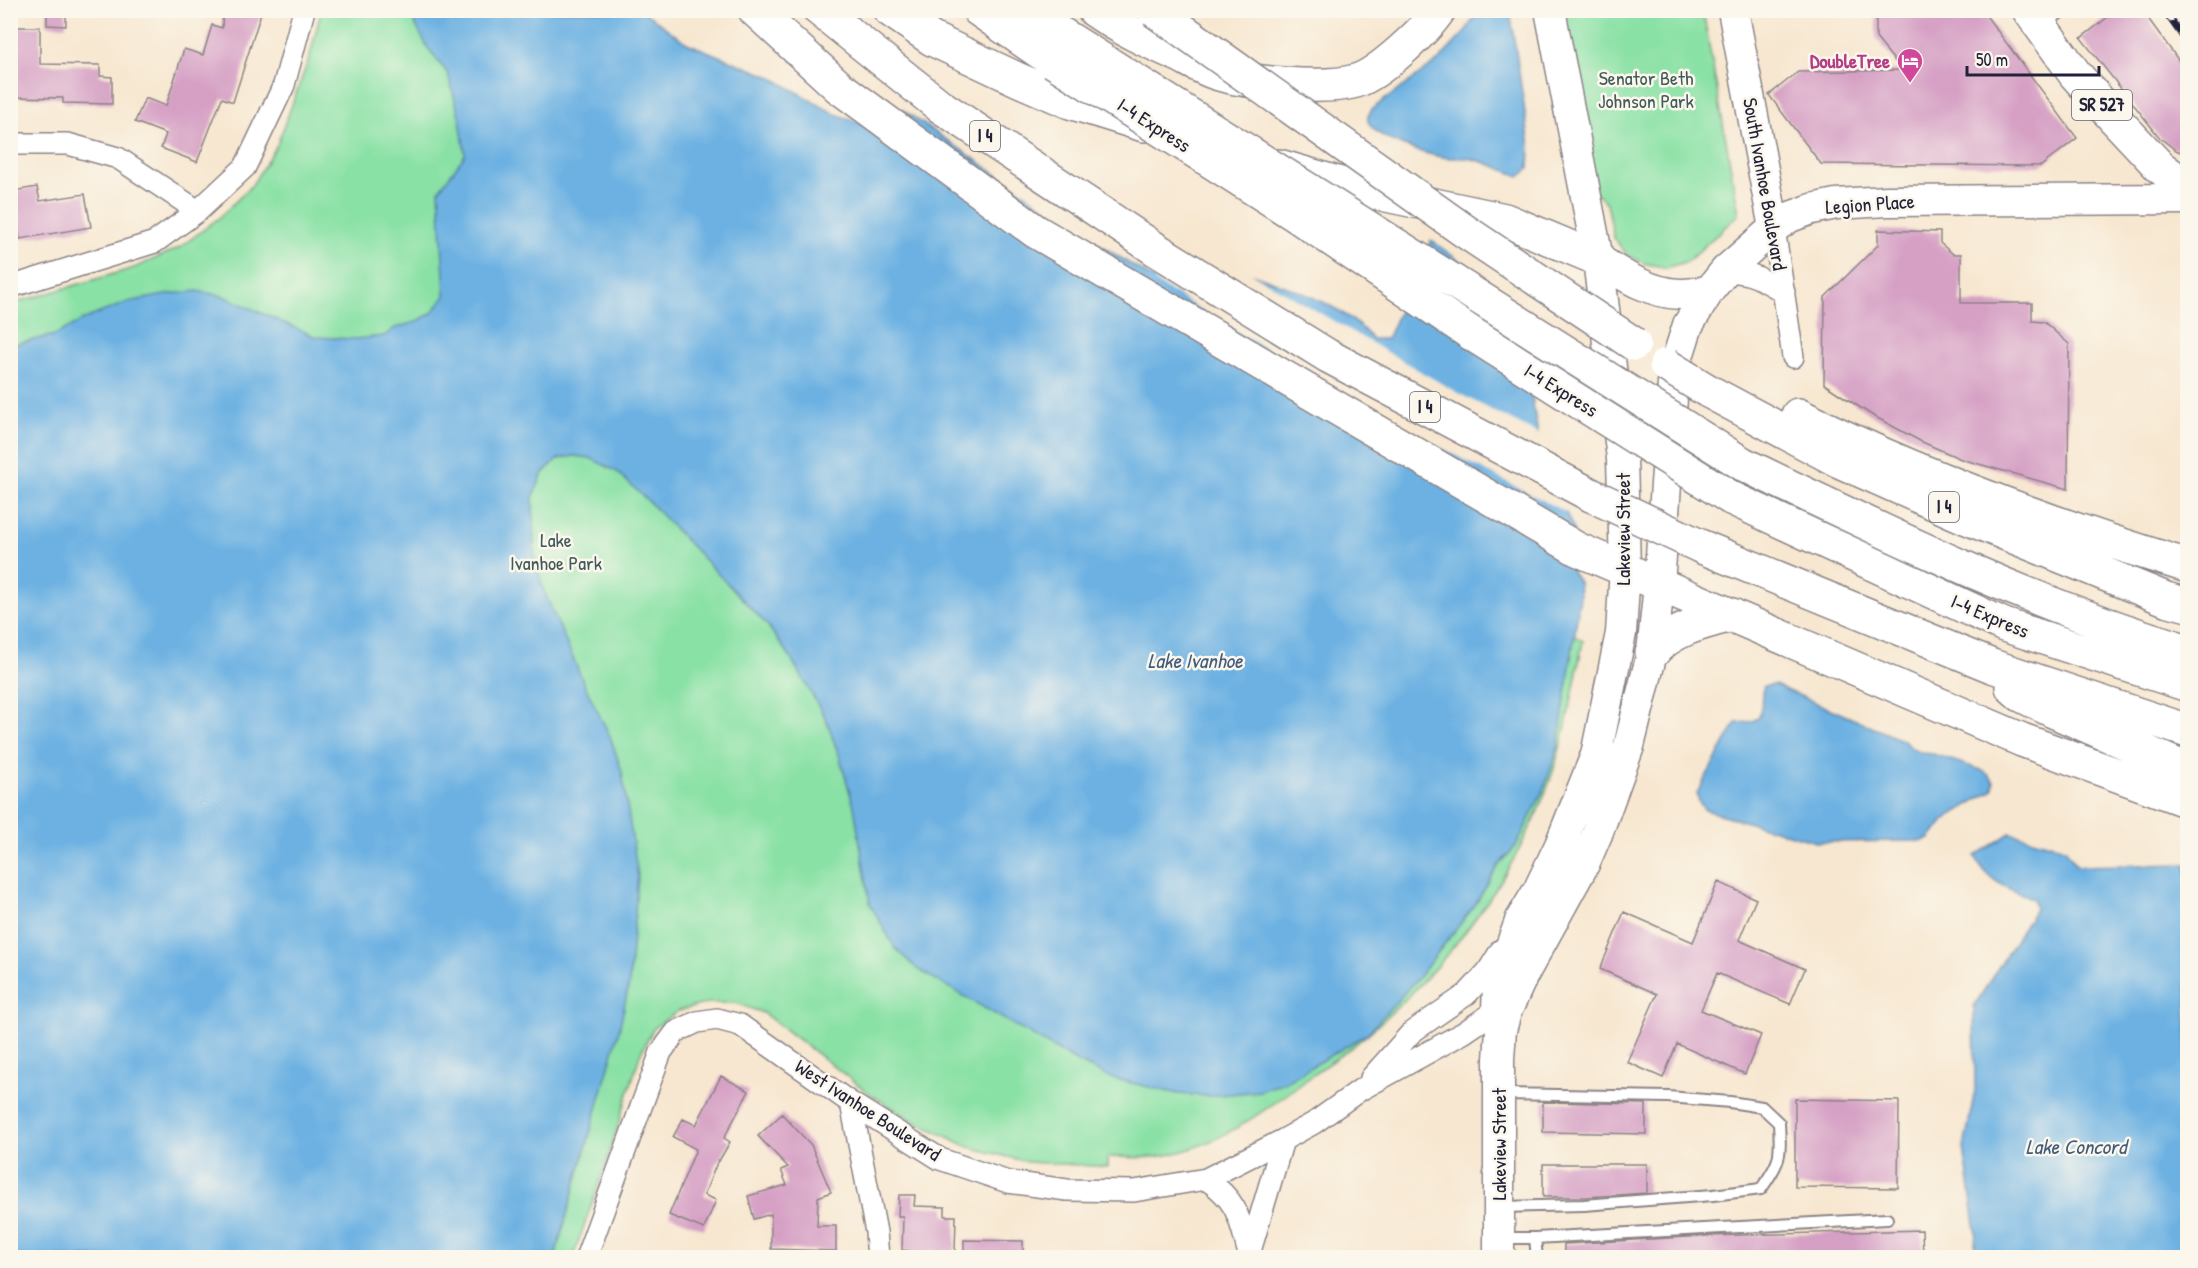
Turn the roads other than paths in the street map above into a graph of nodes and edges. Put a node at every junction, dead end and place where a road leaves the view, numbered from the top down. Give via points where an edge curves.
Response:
1 (304, 10) edge
2 (755, 10) edge
3 (820, 10) edge
4 (890, 10) edge
5 (978, 10) edge
6 (1028, 10) edge
7 (1094, 10) edge
8 (1154, 10) edge
9 (1439, 10) edge
10 (1550, 10) edge
11 (1733, 10) edge
12 (2045, 16) edge
13 (1056, 47) junction
14 (10, 144) edge
15 (2187, 188) edge
16 (2187, 199) edge
17 (198, 211) junction
18 (1774, 228) junction
19 (1598, 259) junction
20 (1717, 281) junction
21 (10, 287) edge
22 (1785, 292) junction
23 (1793, 357) dead end
24 (1710, 383) junction
25 (1664, 517) joint
26 (2187, 566) edge
27 (1625, 569) junction
28 (1659, 585) junction
29 (2187, 605) edge
30 (1732, 615) junction
31 (2187, 651) edge
32 (1652, 653) junction
33 (1992, 666) junction
34 (2187, 685) edge
35 (2187, 731) edge
36 (2187, 770) edge
37 (2187, 801) edge
38 (1521, 919) junction
39 (1505, 1010) junction
40 (1360, 1090) junction
41 (1499, 1094) junction
42 (850, 1103) junction
43 (1283, 1140) junction
44 (1206, 1179) junction
45 (1499, 1207) junction
46 (1887, 1219) dead end
47 (1535, 1238) junction
48 (1499, 1248) edge
49 (1248, 1256) edge
50 (586, 1257) edge
51 (878, 1257) edge
52 (1537, 1257) edge

1 - 17 street via 284,85 245,167
2 - 27 main road via 839,87 1035,231 1577,549
3 - 33 main road, I 4, bridge via 940,106 1157,250 1328,356 1591,495 1702,547
4 - 19 main road via 932,39 1070,102 1358,189 1505,220
5 - 13 main road, I-4 Express
6 - 13 main road, I-4 Express
7 - 9 main road via 1118,27 1216,73 1314,86 1357,81 1391,60
8 - 24 main road, bridge via 1466,232 1666,365
10 - 19 street, Lakeview Street
11 - 18 street, South Ivanhoe Boulevard
12 - 15 main road, SR 527 via 2075,74 2143,151
13 - 31 main road, I-4 Express, bridge via 1743,464 2022,593
13 - 34 main road, I-4 Express, bridge via 1472,334 1731,498 2004,625
14 - 17 street via 68,144 118,158
16 - 18 street, Legion Place via 1846,203 1812,209
17 - 21 street via 155,242
18 - 20 street, Legion Place
18 - 22 street, South Ivanhoe Boulevard
19 - 20 street via 1654,290 1680,294
19 - 27 street, Lakeview Street via 1622,459
20 - 22 street via 1744,272
20 - 25 street, Legion Place via 1688,325 1674,369
22 - 23 street, South Ivanhoe Boulevard
24 - 26 main road via 1731,382 1923,472 2054,523
24 - 29 main road, I 4 via 1848,465
25 - 28 street, Lakeview Street
27 - 28 main road
27 - 38 street, Lakeview Street via 1621,633 1596,755 1560,845
28 - 30 main road
28 - 32 street, Lakeview Street
30 - 32 main road via 1683,631
30 - 37 main road via 2022,740
32 - 39 street, Lakeview Street via 1629,746 1597,834
33 - 35 main road, I 4
33 - 36 main road via 2021,695
38 - 39 street, Lakeview Street via 1498,985
38 - 40 street, West Ivanhoe Boulevard via 1488,970 1467,994 1412,1032
39 - 40 street, West Ivanhoe Boulevard
39 - 41 street, Lakeview Street
40 - 43 street, West Ivanhoe Boulevard
41 - 45 street, Lakeview Street
41 - 45 lane via 1668,1097 1762,1107 1779,1123 1780,1150 1777,1167 1761,1189 1584,1205
42 - 44 street, West Ivanhoe Boulevard via 940,1159 1008,1182 1067,1190 1134,1191
42 - 50 street, West Ivanhoe Boulevard via 740,1025 717,1018 676,1032 660,1052
42 - 51 street
43 - 44 street, West Ivanhoe Boulevard
43 - 49 street
44 - 49 street via 1223,1191 1239,1214
45 - 48 street, Lakeview Street
46 - 47 lane
47 - 48 lane
47 - 52 lane

